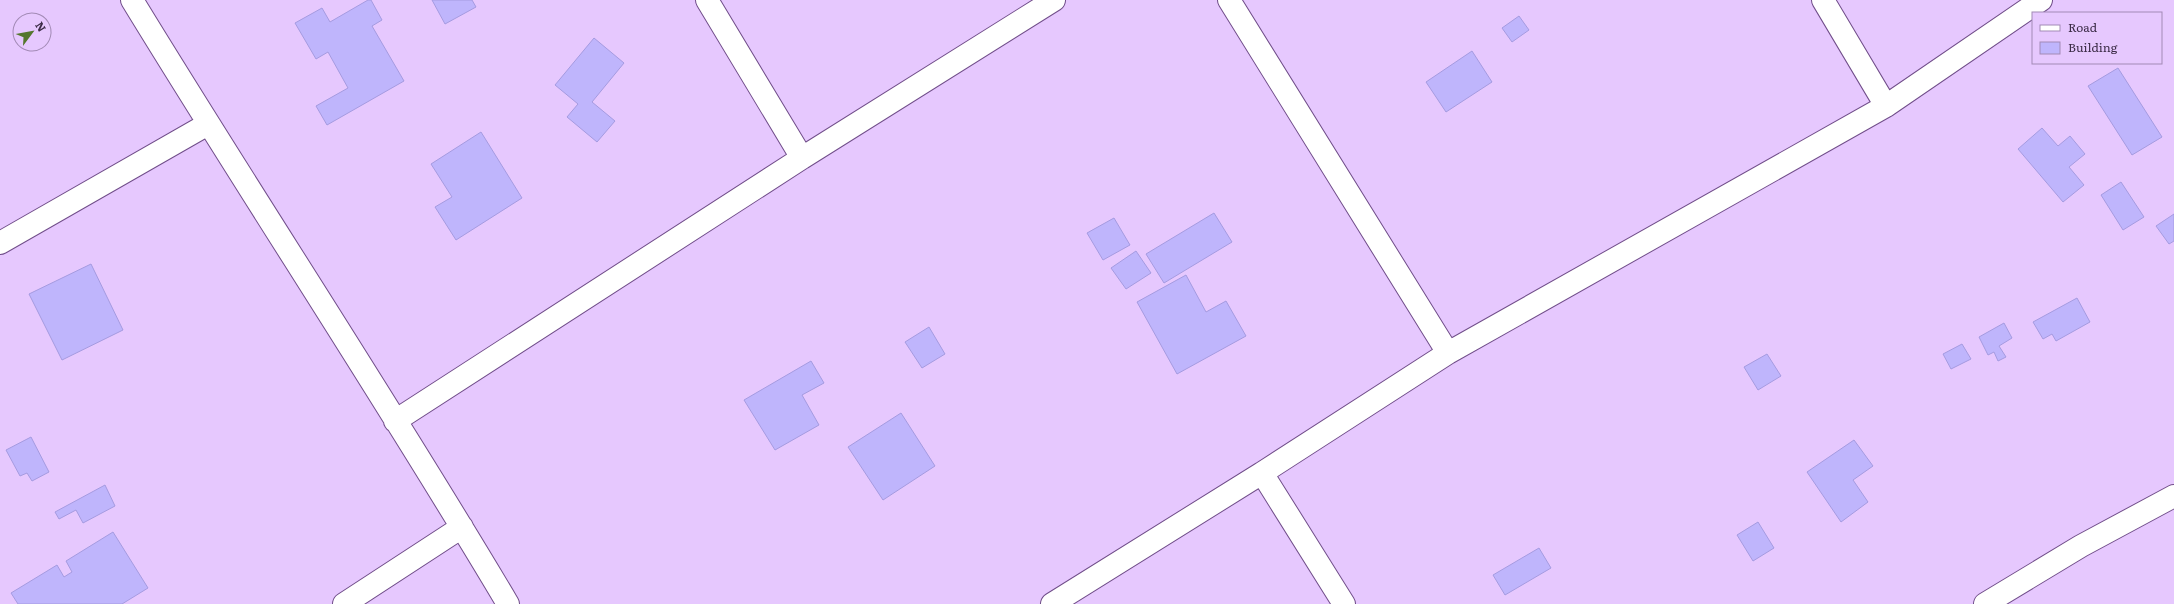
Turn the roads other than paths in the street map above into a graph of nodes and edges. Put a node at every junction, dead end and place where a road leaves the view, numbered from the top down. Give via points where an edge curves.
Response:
1 (132, 0) edge
2 (707, 0) edge
3 (1054, 0) edge
4 (1229, 0) edge
5 (1823, 0) edge
6 (2041, 0) edge
7 (1886, 106) junction
8 (208, 124) junction
9 (802, 158) junction
10 (0, 243) edge
11 (1448, 353) junction
12 (395, 421) junction
13 (1262, 473) junction
14 (2174, 496) edge
15 (462, 527) junction
16 (344, 604) edge
17 (508, 604) edge
18 (1052, 604) edge
19 (1344, 604) edge
20 (1985, 604) edge

1 - 8 street
2 - 9 street
3 - 9 street
4 - 11 street
5 - 7 street
6 - 7 street
7 - 11 street
8 - 10 street
8 - 12 street
9 - 12 street
11 - 13 street
12 - 15 street
13 - 18 street
13 - 19 street
14 - 20 street via 2081,546
15 - 16 street
15 - 17 street

